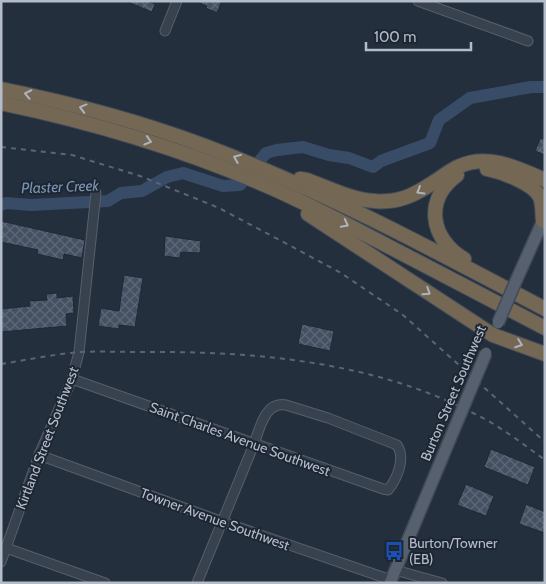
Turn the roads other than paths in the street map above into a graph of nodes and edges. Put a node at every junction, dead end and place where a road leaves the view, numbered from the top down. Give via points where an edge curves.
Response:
1 (177, 1) edge
2 (418, 1) edge
3 (165, 31) dead end
4 (528, 41) dead end
5 (1, 89) edge
6 (1, 103) edge
7 (53, 107) junction
8 (282, 178) junction
9 (545, 180) edge
10 (268, 186) junction
11 (96, 193) dead end
12 (544, 219) edge
13 (482, 276) junction
14 (545, 309) edge
15 (545, 328) edge
16 (496, 329) junction
17 (545, 354) edge
18 (72, 379) junction
19 (254, 444) junction
20 (39, 455) junction
21 (222, 522) junction
22 (6, 548) junction
23 (1, 562) edge
24 (392, 578) edge
25 (105, 583) edge
26 (197, 583) edge
27 (442, 583) edge

1 - 3 street
2 - 4 street
7 -> 5 highway
6 - 7 highway
8 -> 7 highway via 180,137 107,114
7 -> 10 highway
9 -> 8 highway via 508,165 474,162 453,169 412,195 382,202 354,198 307,180
8 - 13 highway
10 -> 15 highway
10 -> 16 highway via 386,266
11 - 18 street, Kirtland Street Southwest via 79,352
12 - 13 highway via 535,189 509,176 477,168 460,173 449,181 437,203 437,230 447,246 473,264
12 - 16 main road, Burton Street Southwest, bridge
13 - 14 highway
16 -> 17 highway
16 - 24 main road, Burton Street Southwest, bridge
18 - 19 street, Saint Charles Avenue Southwest
18 - 20 street, Kirtland Street Southwest
19 - 19 street, Saint Charles Avenue Southwest via 267,412 280,404 328,418 397,446 402,459 388,490
19 - 21 street
20 - 21 street, Towner Avenue Southwest
20 - 22 street, Kirtland Street Southwest
21 - 24 street, Towner Avenue Southwest
21 - 26 street
22 - 23 street, Kirtland Street Southwest
22 - 25 street
24 - 27 street, Towner Avenue Southwest

